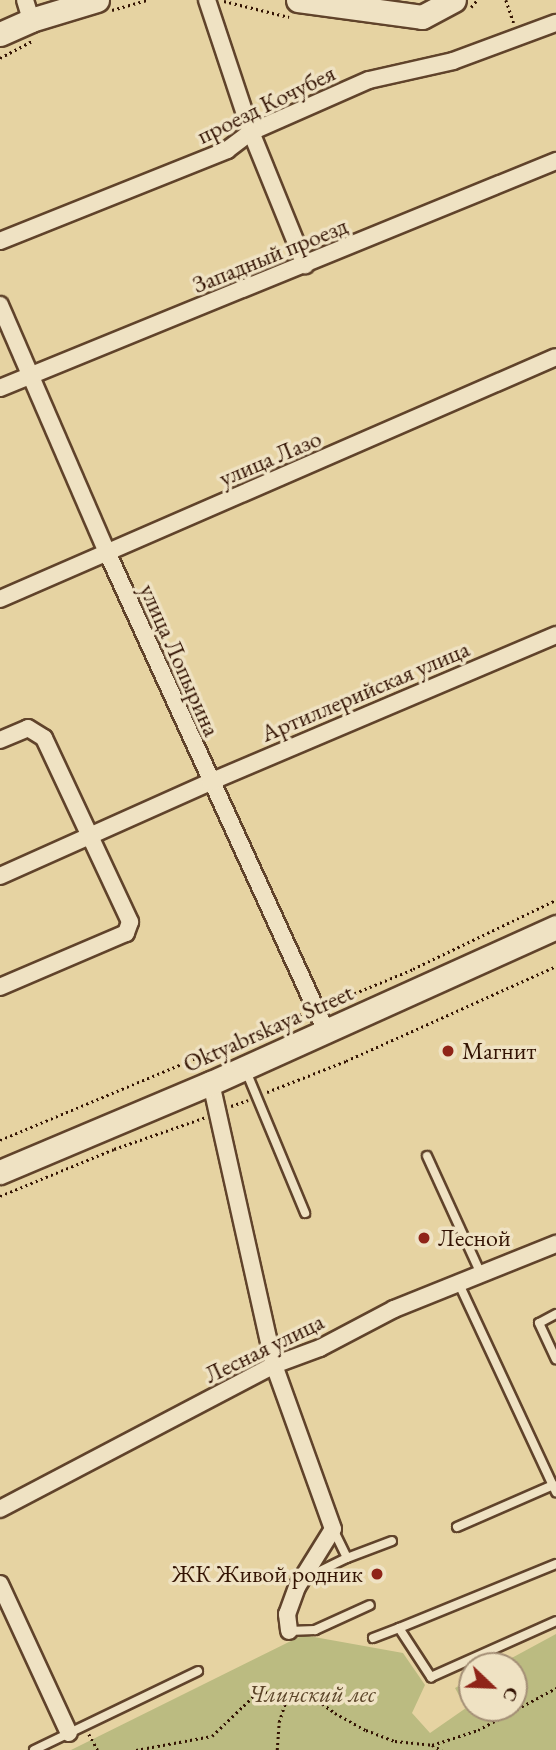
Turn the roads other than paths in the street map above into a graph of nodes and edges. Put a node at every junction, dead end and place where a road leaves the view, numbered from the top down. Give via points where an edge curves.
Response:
1 (97, 0) edge
2 (207, 0) edge
3 (298, 0) edge
4 (454, 0) edge
5 (28, 10) edge
6 (556, 23) edge
7 (0, 34) edge
8 (251, 132) junction
9 (556, 161) edge
10 (0, 241) edge
11 (306, 265) junction
12 (0, 305) edge
13 (556, 357) edge
14 (31, 376) junction
15 (0, 388) edge
16 (107, 552) junction
17 (0, 599) edge
18 (556, 635) edge
19 (0, 740) edge
20 (210, 782) junction
21 (90, 836) junction
22 (0, 876) edge
23 (556, 927) edge
24 (0, 986) edge
25 (326, 1031) junction
26 (244, 1068) junction
27 (211, 1083) junction
28 (427, 1156) dead end
29 (0, 1172) edge
30 (305, 1213) dead end
31 (556, 1244) edge
32 (481, 1274) junction
33 (459, 1284) junction
34 (556, 1314) edge
35 (556, 1359) edge
36 (274, 1365) junction
37 (554, 1489) edge
38 (0, 1509) edge
39 (457, 1527) dead end
40 (333, 1529) junction
41 (392, 1541) dead end
42 (347, 1558) junction
43 (556, 1564) edge
44 (320, 1571) dead end
45 (0, 1584) edge
46 (370, 1605) dead end
47 (556, 1621) edge
48 (400, 1628) junction
49 (289, 1631) joint
50 (373, 1638) dead end
51 (198, 1671) dead end
52 (77, 1729) junction
53 (34, 1750) edge

1 - 5 main road
2 - 8 street
3 - 4 main road via 422,17
5 - 7 main road
6 - 8 street, проезд Кочубея via 453,61 369,80
8 - 10 street, проезд Кочубея via 227,150
8 - 11 street
9 - 11 street, Западный проезд
11 - 14 street, Западный проезд
12 - 14 street, улица Лопырина
13 - 16 street, улица Лазо
14 - 15 street, Западный проезд
14 - 16 street, улица Лопырина
16 - 17 street, улица Лазо
16 - 20 street, улица Лопырина
18 - 20 street, Артиллерийская улица
19 - 21 street via 28,728 44,738
20 - 21 street, Артиллерийская улица
20 - 25 street, улица Лопырина
21 - 22 street, Артиллерийская улица
21 - 24 street via 130,922 126,933
23 - 25 main road, Oktyabrskaya Street
25 - 26 main road, Oktyabrskaya Street
26 - 27 main road, Oktyabrskaya Street
26 - 30 lane
27 - 29 main road, Oktyabrskaya Street
27 - 36 street
28 - 32 lane
31 - 32 street, Лесная улица
32 - 33 street, Лесная улица
33 - 36 street, Лесная улица
33 - 37 lane
34 - 35 lane via 539,1322
36 - 38 street, Лесная улица
36 - 40 street
37 - 39 lane
40 - 42 lane
40 - 49 street via 297,1587 287,1614
41 - 42 lane
42 - 44 lane
43 - 48 lane
45 - 52 street
46 - 49 lane via 315,1630
47 - 48 lane via 431,1678
48 - 50 lane
51 - 52 lane
52 - 53 lane

